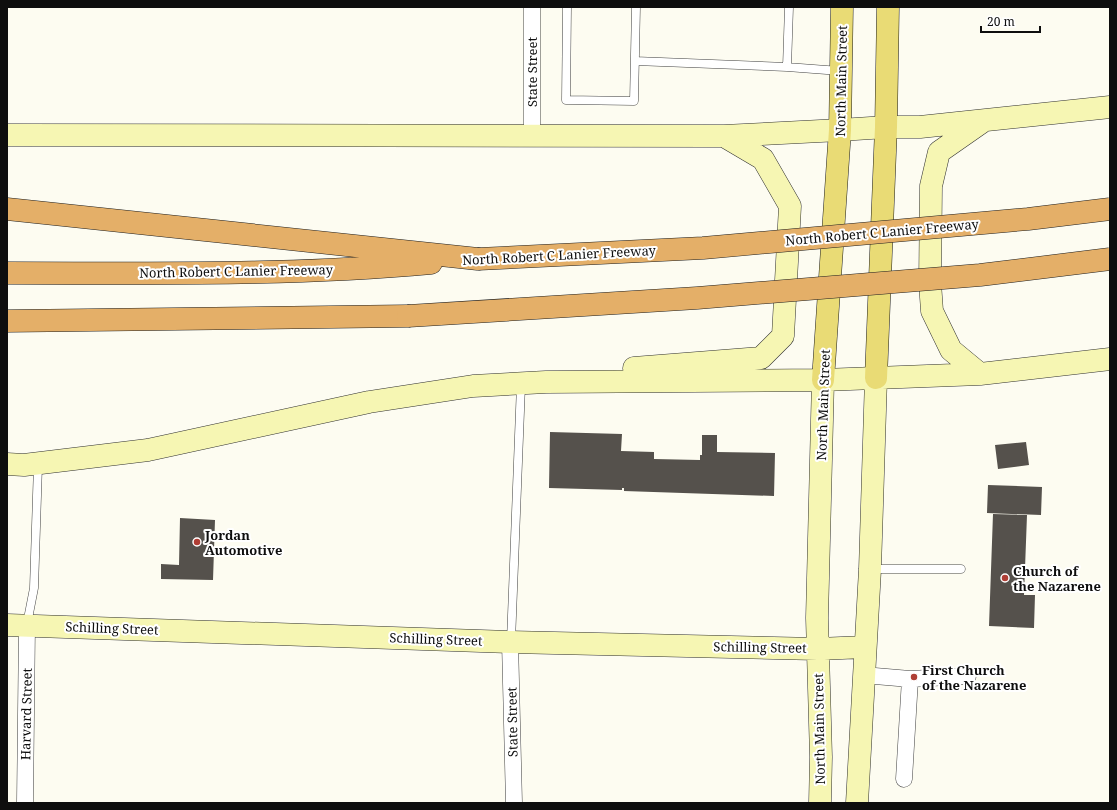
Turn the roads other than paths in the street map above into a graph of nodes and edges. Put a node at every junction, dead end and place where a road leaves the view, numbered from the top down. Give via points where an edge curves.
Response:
1 (532, 7) edge
2 (567, 7) edge
3 (636, 7) edge
4 (789, 7) edge
5 (842, 7) edge
6 (888, 7) edge
7 (635, 61) junction
8 (787, 67) junction
9 (841, 71) junction
10 (1110, 107) edge
11 (985, 120) junction
12 (886, 127) junction
13 (840, 130) junction
14 (7, 135) edge
15 (724, 136) junction
16 (532, 137) junction
17 (7, 209) edge
18 (1110, 209) edge
19 (395, 258) junction
20 (1110, 259) edge
21 (7, 273) edge
22 (7, 321) edge
23 (1110, 359) edge
24 (980, 374) junction
25 (876, 378) junction
26 (824, 380) junction
27 (546, 382) junction
28 (521, 384) junction
29 (38, 463) junction
30 (7, 464) edge
31 (870, 568) junction
32 (961, 569) dead end
33 (17, 625) edge
34 (510, 642) junction
35 (865, 647) junction
36 (818, 649) junction
37 (863, 675) junction
38 (968, 676) dead end
39 (910, 678) junction
40 (904, 779) dead end
41 (25, 803) edge
42 (514, 803) edge
43 (820, 803) edge
44 (857, 803) edge

1 - 16 street, State Street
2 - 7 lane via 566,100 634,101
3 - 7 lane
4 - 8 lane
5 - 9 main road, North Main Street
6 - 12 main road
7 - 8 lane
8 - 9 lane
9 - 13 main road, North Main Street
10 - 11 main road
11 - 12 main road via 920,127
11 - 24 main road via 939,152 931,186 932,311 951,350
12 - 13 main road
12 - 25 main road
13 - 15 main road
13 - 26 main road, North Main Street
14 - 16 main road
15 - 16 main road
15 - 27 main road via 763,159 790,206 782,336 761,358 602,370
17 - 19 highway
18 - 19 highway, North Robert C Lanier Freeway, bridge via 1020,220 703,248 478,258
19 - 21 highway, North Robert C Lanier Freeway via 241,273
20 - 22 highway, bridge via 980,275 697,298 408,316
23 - 24 main road
24 - 25 main road
25 - 26 main road
25 - 31 main road
26 - 27 main road
26 - 36 main road, North Main Street
27 - 28 main road
28 - 29 main road via 473,386 369,402 148,450
28 - 34 lane
29 - 30 main road
29 - 33 lane via 34,588
31 - 32 lane
31 - 35 main road
33 - 34 main road, Schilling Street
33 - 41 street, Harvard Street
34 - 36 main road, Schilling Street
34 - 42 street, State Street
35 - 36 main road, Schilling Street
35 - 37 main road
36 - 43 main road, North Main Street
37 - 39 street
37 - 44 main road
38 - 39 street
39 - 40 street

